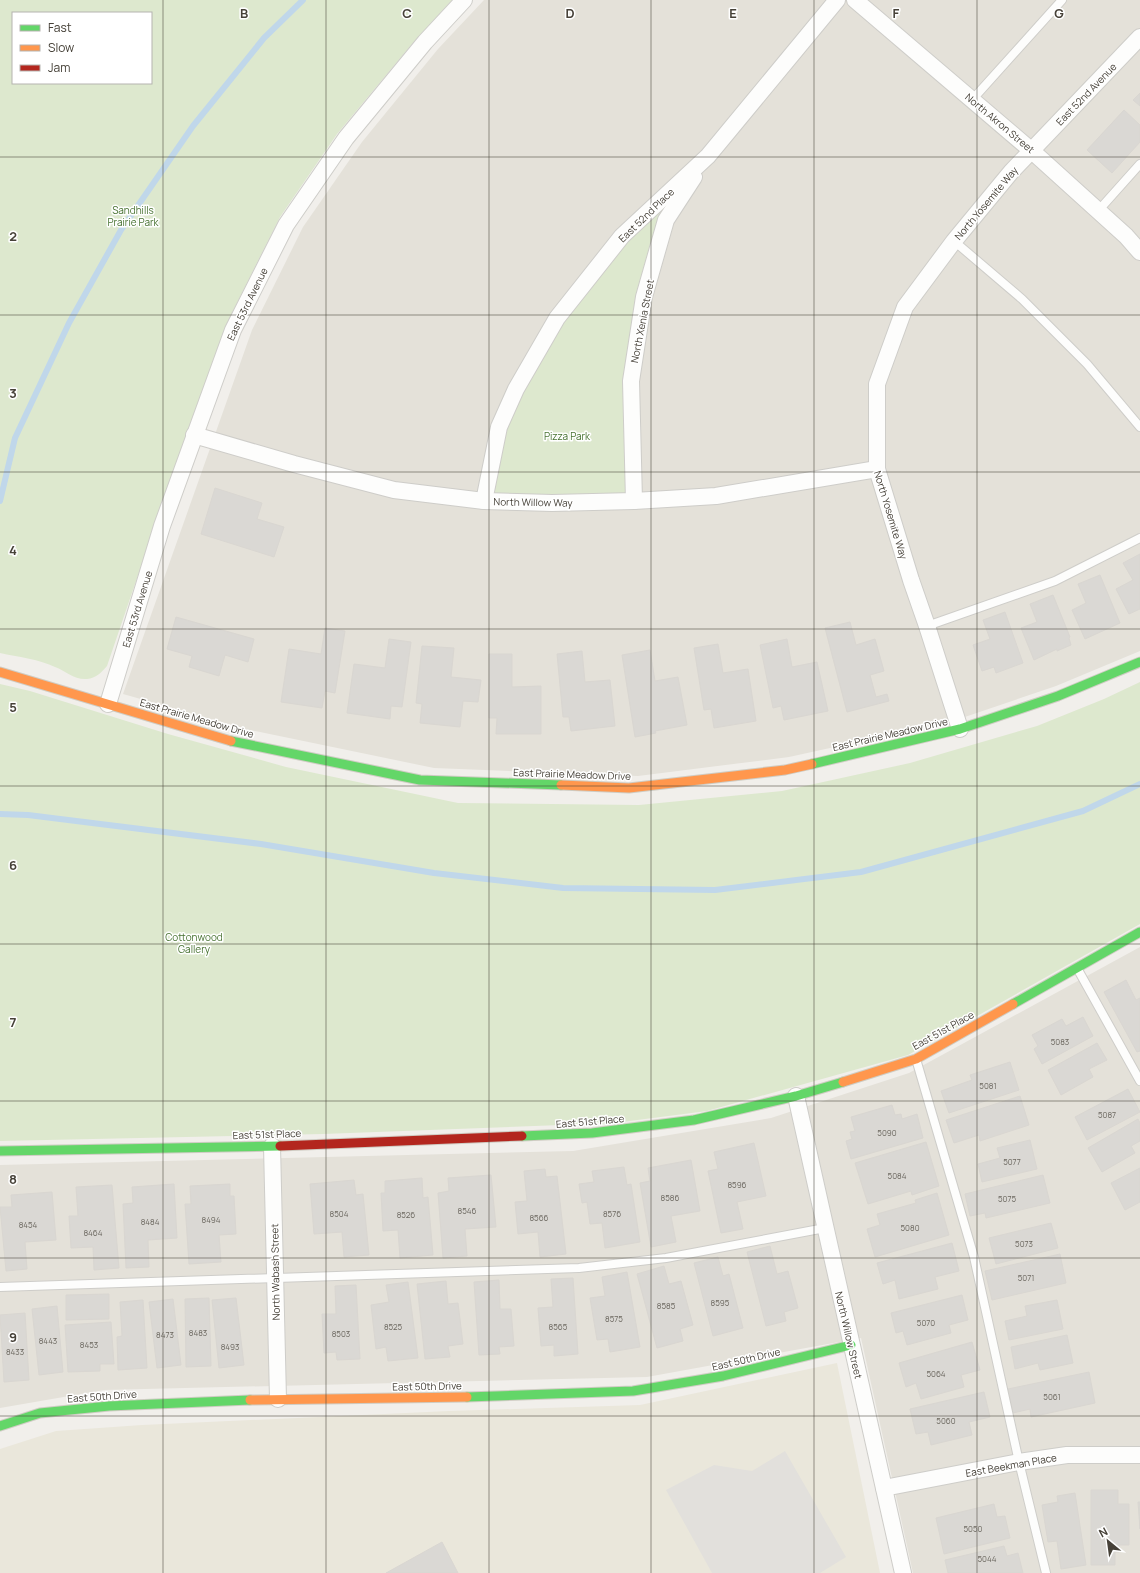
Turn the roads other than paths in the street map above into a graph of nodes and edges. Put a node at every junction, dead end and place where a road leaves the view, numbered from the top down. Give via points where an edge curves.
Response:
1 (464, 0) edge
2 (837, 0) edge
3 (855, 0) edge
4 (1062, 0) edge
5 (1140, 37) edge
6 (972, 100) junction
7 (1032, 151) junction
8 (708, 156) junction
9 (1140, 164) edge
10 (1098, 211) junction
11 (954, 241) junction
12 (1140, 252) edge
13 (1140, 427) edge
14 (194, 435) junction
15 (877, 469) junction
16 (484, 501) junction
17 (634, 501) junction
18 (1140, 538) edge
19 (927, 626) junction
20 (1140, 662) edge
21 (0, 672) edge
22 (108, 704) junction
23 (960, 729) junction
24 (1140, 932) edge
25 (1076, 968) junction
26 (916, 1059) junction
27 (1140, 1081) edge
28 (796, 1096) junction
29 (272, 1146) junction
30 (0, 1151) edge
31 (825, 1228) junction
32 (275, 1279) junction
33 (0, 1287) edge
34 (851, 1345) junction
35 (278, 1399) junction
36 (0, 1426) edge
37 (1140, 1455) edge
38 (1019, 1462) junction
39 (884, 1488) junction
40 (903, 1573) edge
41 (1046, 1573) edge

1 - 14 street, East 53rd Avenue via 425,42 346,138 286,225 233,330
2 - 8 street, East 52nd Place
3 - 6 street, North Akron Street
4 - 6 lane
5 - 7 street, East 52nd Avenue
6 - 7 street, North Akron Street
7 - 10 street, North Akron Street
7 - 11 street, North Yosemite Way via 1011,172
8 - 16 street, East 52nd Place via 622,236 557,318 516,389 499,426
8 - 17 street, North Xenia Street via 666,220 644,297 631,381
9 - 10 lane
10 - 12 street, North Akron Street
11 - 13 lane via 1022,299 1086,364
11 - 15 street, North Yosemite Way via 905,306 877,384
14 - 16 street, North Willow Way via 394,490
14 - 22 street, East 53rd Avenue via 162,526
15 - 17 street, North Willow Way via 716,496
15 - 19 street, North Yosemite Way
16 - 17 street, North Willow Way
18 - 19 lane via 1055,581
19 - 23 street, North Yosemite Way
20 - 23 street, East Prairie Meadow Drive via 1058,696
21 - 22 street, East Prairie Meadow Drive
22 - 23 street, East Prairie Meadow Drive via 231,741 420,780 629,788 785,770
24 - 25 street, East 51st Place
25 - 26 street, East 51st Place
25 - 27 lane
26 - 28 street, East 51st Place
26 - 38 lane via 974,1257
28 - 29 street, East 51st Place via 694,1120 592,1133
28 - 31 street, North Willow Street
29 - 30 street, East 51st Place
29 - 32 street, North Wabash Street
31 - 32 lane via 666,1258 579,1268
31 - 34 street, North Willow Street
32 - 33 lane
32 - 35 street, North Wabash Street
34 - 35 street, East 50th Drive via 723,1376 633,1391 517,1396
34 - 39 street, North Willow Street
35 - 36 street, East 50th Drive via 109,1406 40,1413
37 - 38 street, East Beekman Place via 1067,1455
38 - 39 street, East Beekman Place
38 - 41 lane
39 - 40 street, North Willow Street

